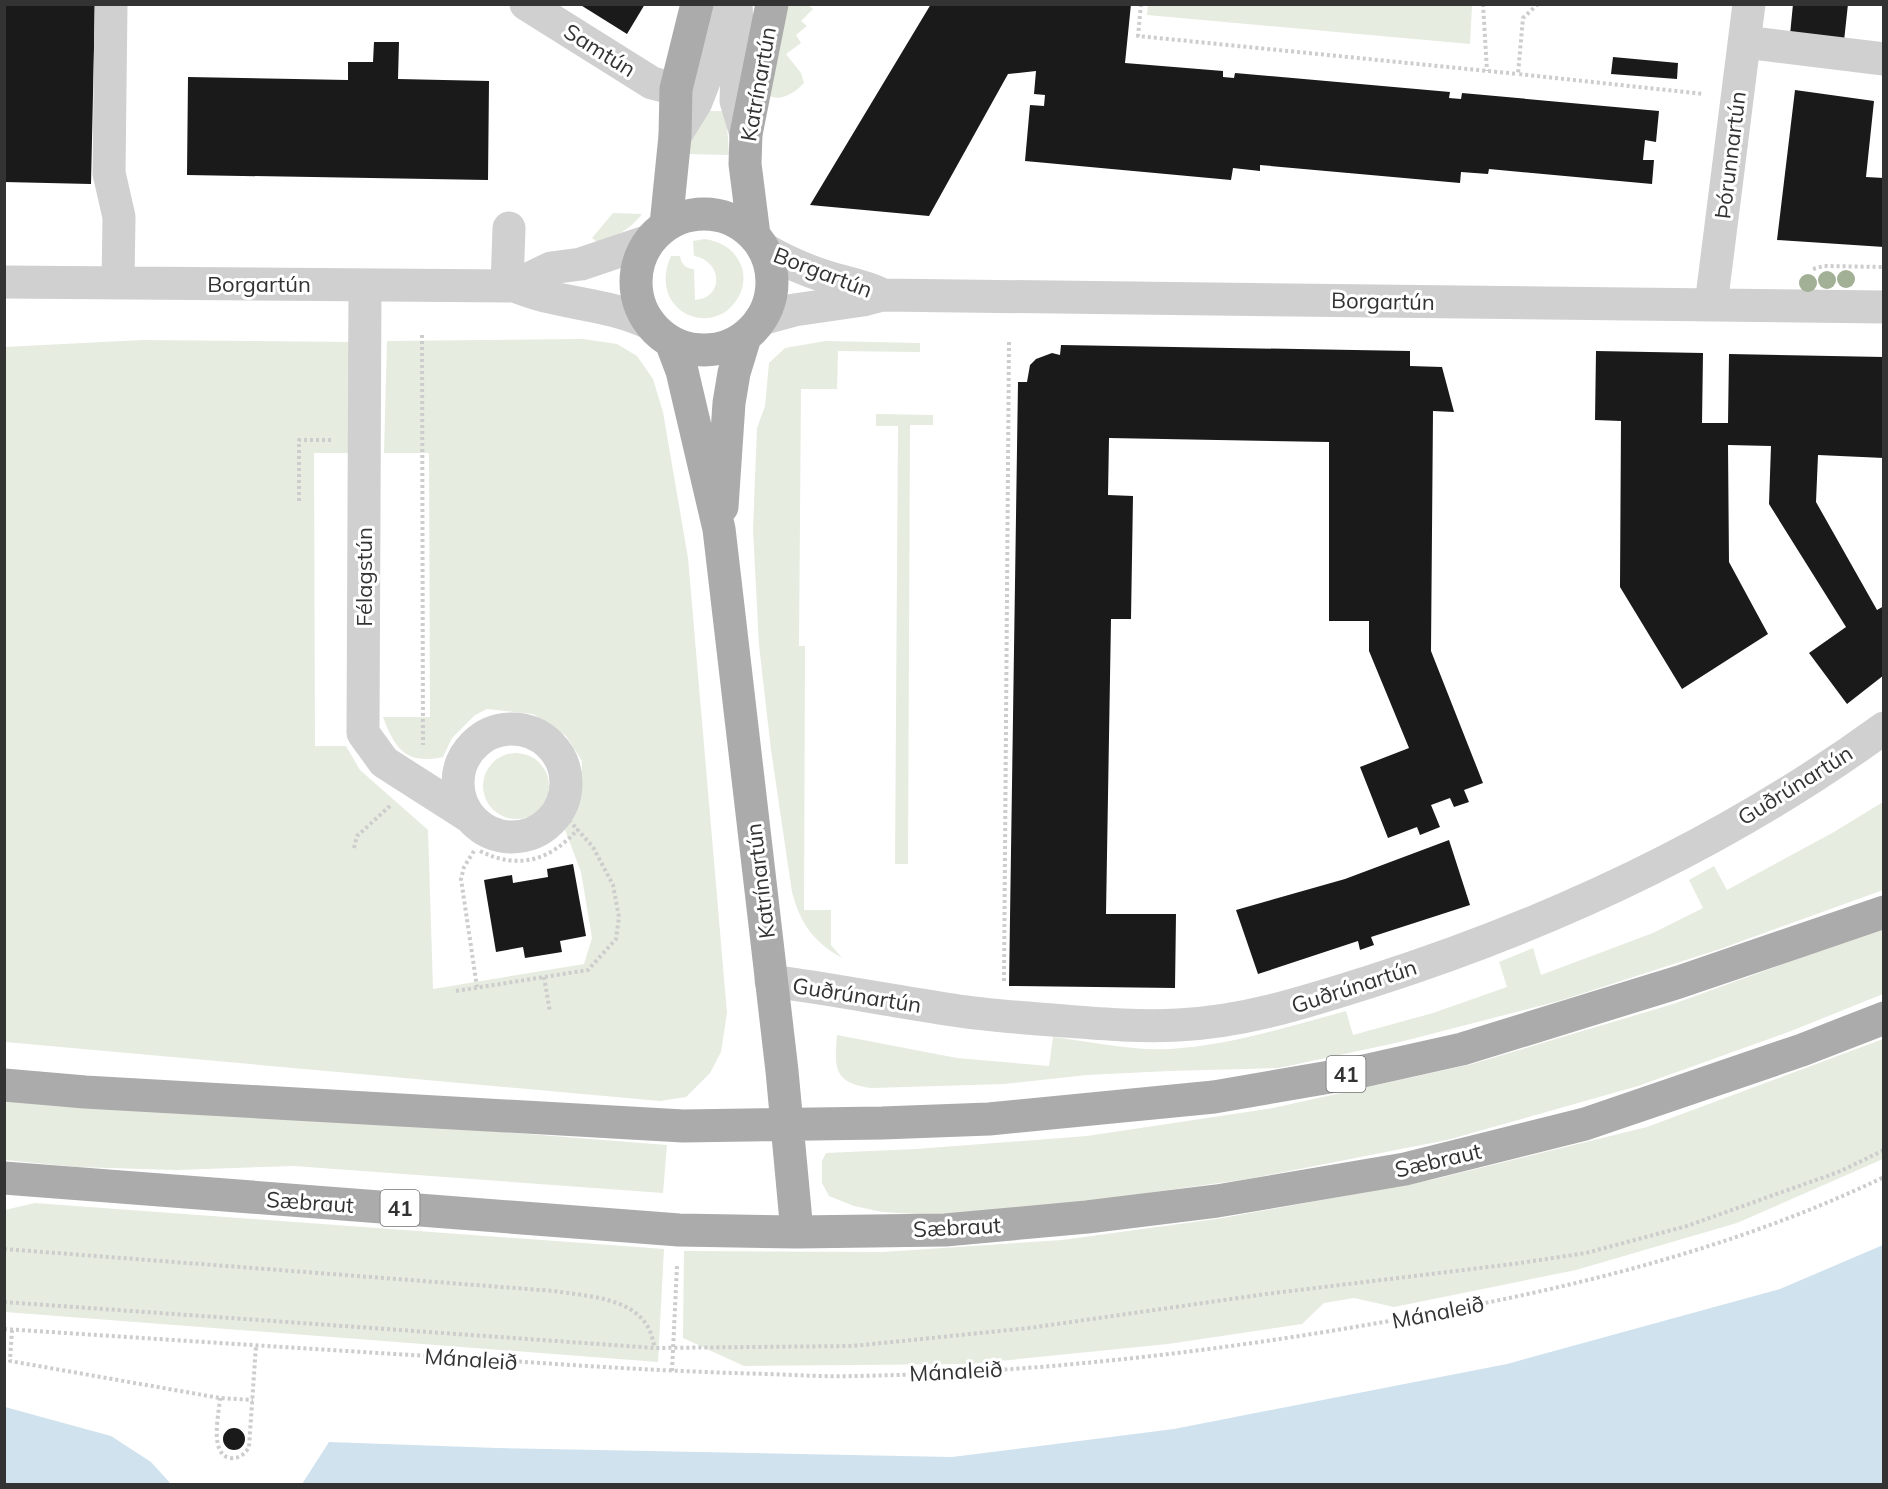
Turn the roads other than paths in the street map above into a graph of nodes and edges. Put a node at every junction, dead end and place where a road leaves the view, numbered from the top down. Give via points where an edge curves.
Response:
1 (111, 4) edge
2 (526, 4) edge
3 (697, 4) edge
4 (730, 4) edge
5 (736, 4) edge
6 (772, 4) edge
7 (1749, 4) edge
8 (1745, 42) junction
9 (1884, 59) edge
10 (676, 89) junction
11 (746, 134) junction
12 (675, 136) junction
13 (509, 228) dead end
14 (657, 233) junction
15 (759, 242) junction
16 (4, 282) edge
17 (118, 283) junction
18 (365, 285) junction
19 (511, 286) junction
20 (882, 295) junction
21 (1711, 305) junction
22 (1884, 307) edge
23 (753, 328) junction
24 (659, 332) junction
25 (719, 530) junction
26 (1884, 728) edge
27 (476, 822) junction
28 (1884, 912) edge
29 (771, 981) junction
30 (1884, 1018) edge
31 (4, 1085) edge
32 (787, 1124) junction
33 (4, 1178) edge
34 (796, 1232) junction

1 - 17 street via 109,173 119,217
2 - 10 street, Samtún via 651,83
3 - 10 main road
4 - 12 street via 696,102
5 - 11 street via 736,101
6 - 11 main road, Katrínartún
7 - 8 street, Þórunnartún
8 - 9 street
8 - 21 street, Þórunnartún
10 - 12 main road
11 - 15 main road, Katrínartún via 745,164
12 - 14 main road
13 - 19 street
14 - 15 main road, Borgartún via 683,216 702,213 721,215 739,223
14 - 19 street, Borgartún via 581,264 551,268
14 - 24 main road via 639,260 635,282 638,303
15 - 20 street, Borgartún via 786,262 863,285
15 - 23 main road, Borgartún via 771,266 772,284 769,302
16 - 17 street, Borgartún
17 - 18 street, Borgartún
18 - 19 street, Borgartún
18 - 27 street, Félagstún via 363,733 384,762
19 - 24 street, Borgartún via 630,314
20 - 21 street, Borgartún
20 - 23 street, Borgartún via 794,310
21 - 22 street, Borgartún
23 - 24 main road, Borgartún via 728,346 708,350 689,349
23 - 25 main road, Katrínartún via 734,374 729,403
24 - 25 main road, Katrínartún via 682,371
25 - 29 main road, Katrínartún
26 - 29 street, Guðrúnartún via 1794,788 1621,883 1486,941 1283,1009 1228,1020 1122,1026 955,1011
27 - 27 street, Félagstún via 462,802 458,785 460,768 468,752 479,740 512,729 529,731 544,739 564,767 567,784 556,815 544,827 513,837 497,835
28 - 32 main road, 41 via 1679,982 1462,1049 1359,1072 1214,1097 989,1119
29 - 32 main road, Katrínartún
30 - 34 main road, Sæbraut / 41 via 1585,1124 1405,1169 1217,1201 1087,1217 945,1230
31 - 32 main road, 41 via 683,1126
32 - 34 main road, Katrínartún
33 - 34 main road, Sæbraut / 41 via 679,1230

